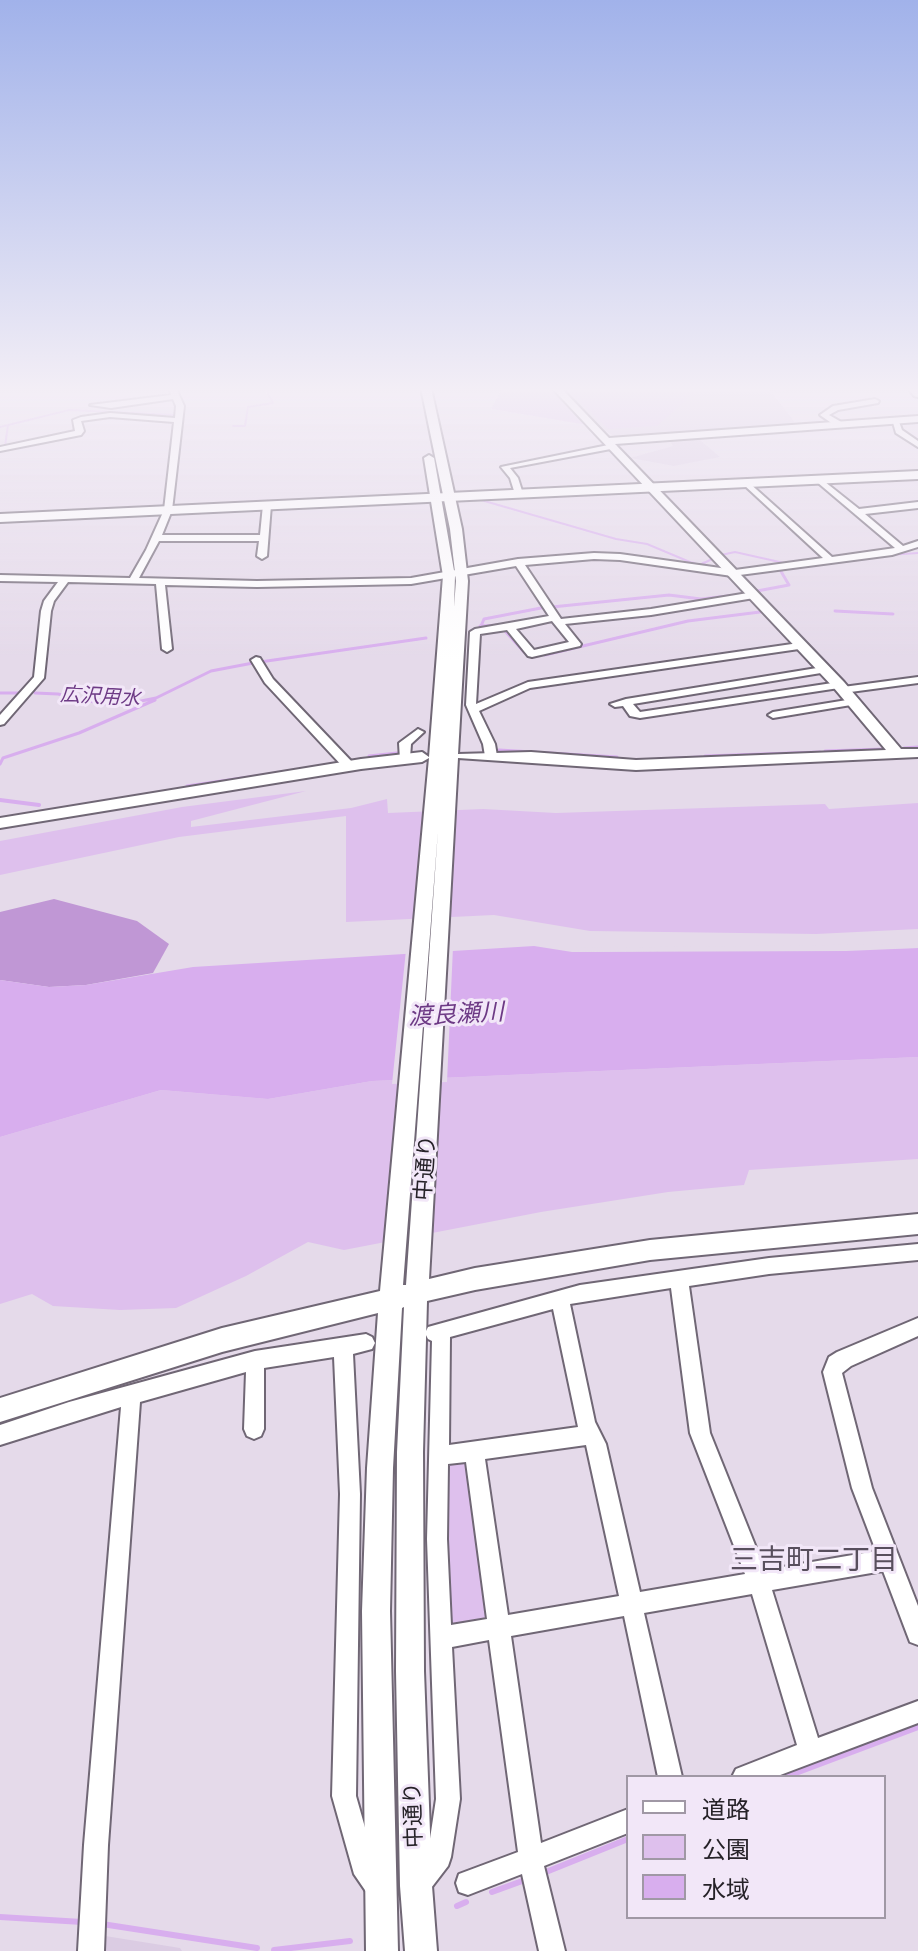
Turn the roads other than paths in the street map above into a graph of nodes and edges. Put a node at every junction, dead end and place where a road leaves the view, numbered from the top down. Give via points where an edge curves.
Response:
1 (171, 479) edge
2 (440, 479) edge
3 (441, 479) edge
4 (514, 479) edge
5 (642, 479) edge
6 (839, 479) edge
7 (820, 480) junction
8 (747, 483) junction
9 (650, 488) junction
10 (519, 494) junction
11 (444, 497) junction
12 (267, 505) junction
13 (918, 505) edge
14 (168, 510) junction
15 (857, 512) junction
16 (0, 518) edge
17 (156, 538) junction
18 (264, 538) junction
19 (918, 544) edge
20 (902, 550) junction
21 (262, 556) dead end
22 (829, 559) junction
23 (518, 562) junction
24 (732, 572) junction
25 (455, 574) junction
26 (0, 578) edge
27 (134, 579) junction
28 (160, 580) junction
29 (64, 581) junction
30 (754, 595) junction
31 (556, 620) junction
32 (509, 627) junction
33 (799, 646) junction
34 (167, 649) dead end
35 (256, 660) dead end
36 (823, 670) junction
37 (918, 680) edge
38 (841, 688) junction
39 (853, 702) junction
40 (473, 710) junction
41 (773, 715) dead end
42 (0, 722) edge
43 (418, 732) dead end
44 (918, 753) edge
45 (897, 754) junction
46 (464, 756) dead end
47 (491, 756) junction
48 (422, 757) dead end
49 (404, 758) junction
50 (357, 762) junction
51 (441, 788) junction
52 (0, 823) edge
53 (918, 1224) edge
54 (918, 1252) edge
55 (408, 1255) junction
56 (679, 1279) junction
57 (404, 1296) junction
58 (560, 1297) junction
59 (918, 1327) edge
60 (366, 1343) dead end
61 (343, 1346) junction
62 (255, 1360) junction
63 (129, 1396) junction
64 (0, 1410) edge
65 (254, 1429) dead end
66 (0, 1435) edge
67 (592, 1435) junction
68 (474, 1452) junction
69 (437, 1456) junction
70 (890, 1559) junction
71 (759, 1583) junction
72 (910, 1590) edge
73 (631, 1607) junction
74 (498, 1629) junction
75 (918, 1634) edge
76 (440, 1638) junction
77 (918, 1712) edge
78 (811, 1752) junction
79 (670, 1775) edge
80 (749, 1775) edge
81 (626, 1822) edge
82 (531, 1860) junction
83 (468, 1883) dead end
84 (416, 1886) junction
85 (379, 1888) junction
86 (91, 1951) edge
87 (382, 1951) edge
88 (421, 1951) edge
89 (552, 1951) edge

1 - 14 street
2 - 11 street, 中通り
3 - 11 street, 中通り
4 - 10 street
5 - 9 street
6 - 7 highway
7 - 8 highway
7 - 15 street
8 - 9 highway
8 - 22 street
9 - 10 highway
9 - 24 street
10 - 11 highway
11 - 12 highway
11 - 25 street, 中通り
12 - 14 highway
12 - 18 street
13 - 15 street
14 - 16 highway
14 - 17 street
15 - 20 street
17 - 18 street
17 - 27 street
18 - 21 street
19 - 20 street
20 - 22 street
22 - 24 street
23 - 24 street via 610,556
23 - 25 street
23 - 31 street
24 - 30 street
25 - 28 street via 411,581
25 - 51 street, 中通り
26 - 29 street
27 - 28 street
27 - 29 street
28 - 34 street
29 - 42 street via 46,611 39,678
30 - 31 street
30 - 33 street
31 - 32 street
31 - 32 street via 576,644 532,654
32 - 40 street via 475,632
33 - 36 street
33 - 40 street via 528,685
35 - 50 street via 269,681
36 - 38 street
36 - 38 street via 620,703 640,715
37 - 38 street
38 - 39 street
39 - 41 street
39 - 45 street
40 - 47 street
43 - 49 street via 403,746
44 - 45 street
45 - 47 street via 636,765
46 - 47 street
48 - 49 street
49 - 50 street
50 - 52 street
51 - 55 street, 中通り
51 - 55 street, 中通り
53 - 57 street via 650,1250
54 - 56 street
55 - 57 street, 中通り
56 - 58 street
56 - 71 street via 700,1433
57 - 64 street via 179,1352
57 - 84 street, 中通り
57 - 85 street, 中通り via 376,1611
58 - 67 street
58 - 69 street via 437,1332
59 - 70 street via 844,1359 832,1372 862,1488
60 - 61 street
61 - 62 street
61 - 85 street via 349,1513 344,1796 363,1865
62 - 63 street
62 - 65 street
63 - 66 street
63 - 86 street
67 - 68 street
67 - 73 street
68 - 69 street
68 - 74 street
69 - 76 street
70 - 71 street
70 - 72 street
71 - 73 street
71 - 78 street
72 - 75 street
73 - 74 street
73 - 79 street
74 - 76 street
74 - 82 street
76 - 84 street via 447,1818 439,1857
77 - 78 street
78 - 80 street
81 - 82 street
82 - 83 street
82 - 89 street
84 - 88 street, 中通り
85 - 87 street, 中通り

